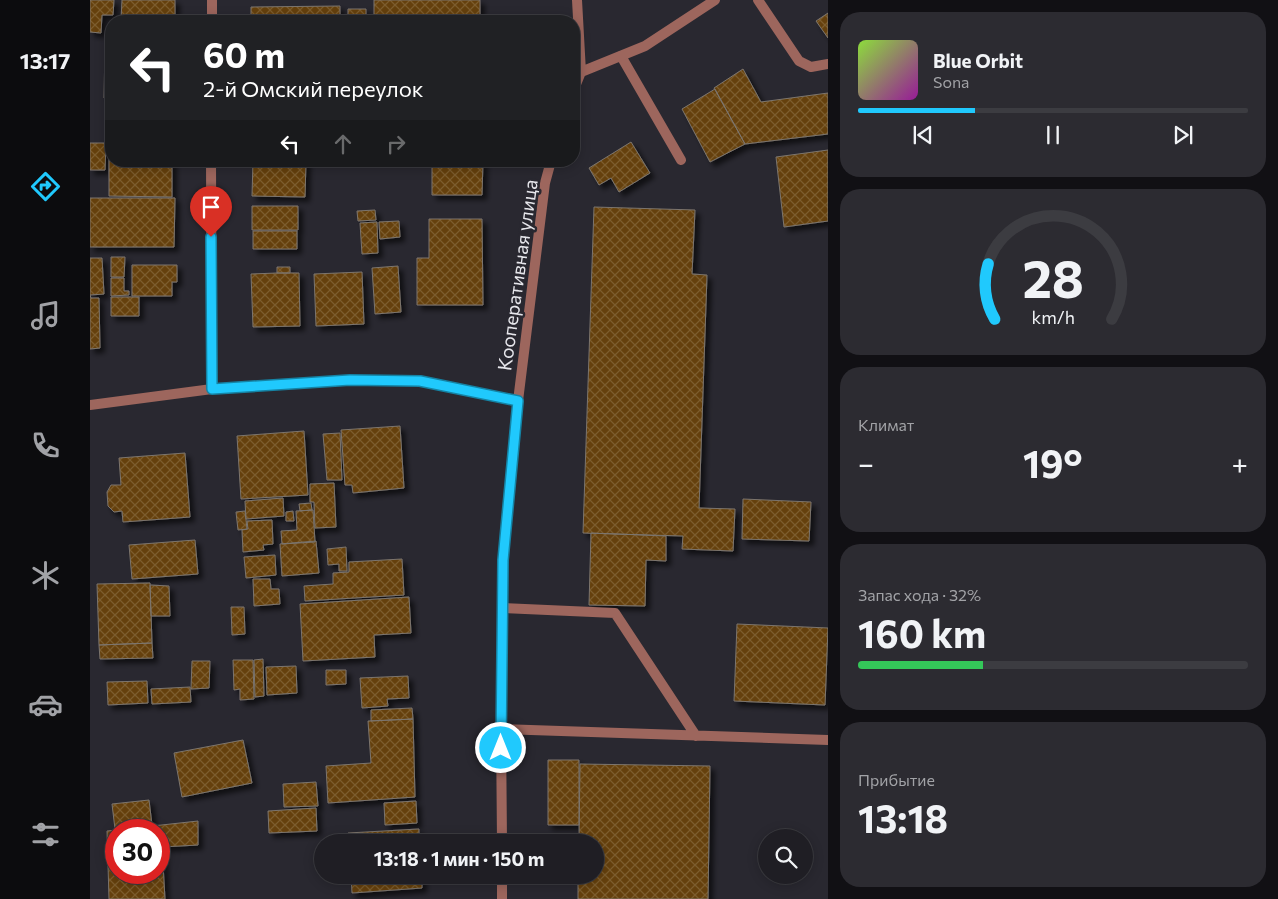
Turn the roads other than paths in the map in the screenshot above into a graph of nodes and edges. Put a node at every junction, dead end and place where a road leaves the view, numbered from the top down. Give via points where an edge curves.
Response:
1 (212, 0) edge
2 (577, 0) edge
3 (715, 0) edge
4 (758, 0) edge
5 (212, 15) edge
6 (578, 15) edge
7 (580, 54) edge
8 (621, 56) junction
9 (828, 64) edge
10 (581, 72) joint
11 (681, 160) dead end
12 (210, 167) edge
13 (549, 167) edge
14 (212, 389) junction
15 (518, 401) junction
16 (90, 406) edge
17 (502, 608) junction
18 (501, 729) junction
19 (696, 736) junction
20 (828, 740) edge
21 (502, 834) edge
22 (502, 884) edge
23 (502, 899) edge

1 - 5 street
2 - 6 street
3 - 8 street via 645,46
4 - 9 street via 799,61 811,67
7 - 10 street
8 - 10 street
8 - 11 street
12 - 14 street
13 - 15 street, Кооперативная улица
14 - 15 street via 350,380 420,381
14 - 16 street
15 - 17 street, Кооперативная улица via 503,560
17 - 18 street, Кооперативная улица
17 - 19 street via 615,613
18 - 19 street
18 - 21 street, Кооперативная улица
19 - 20 street
22 - 23 street

